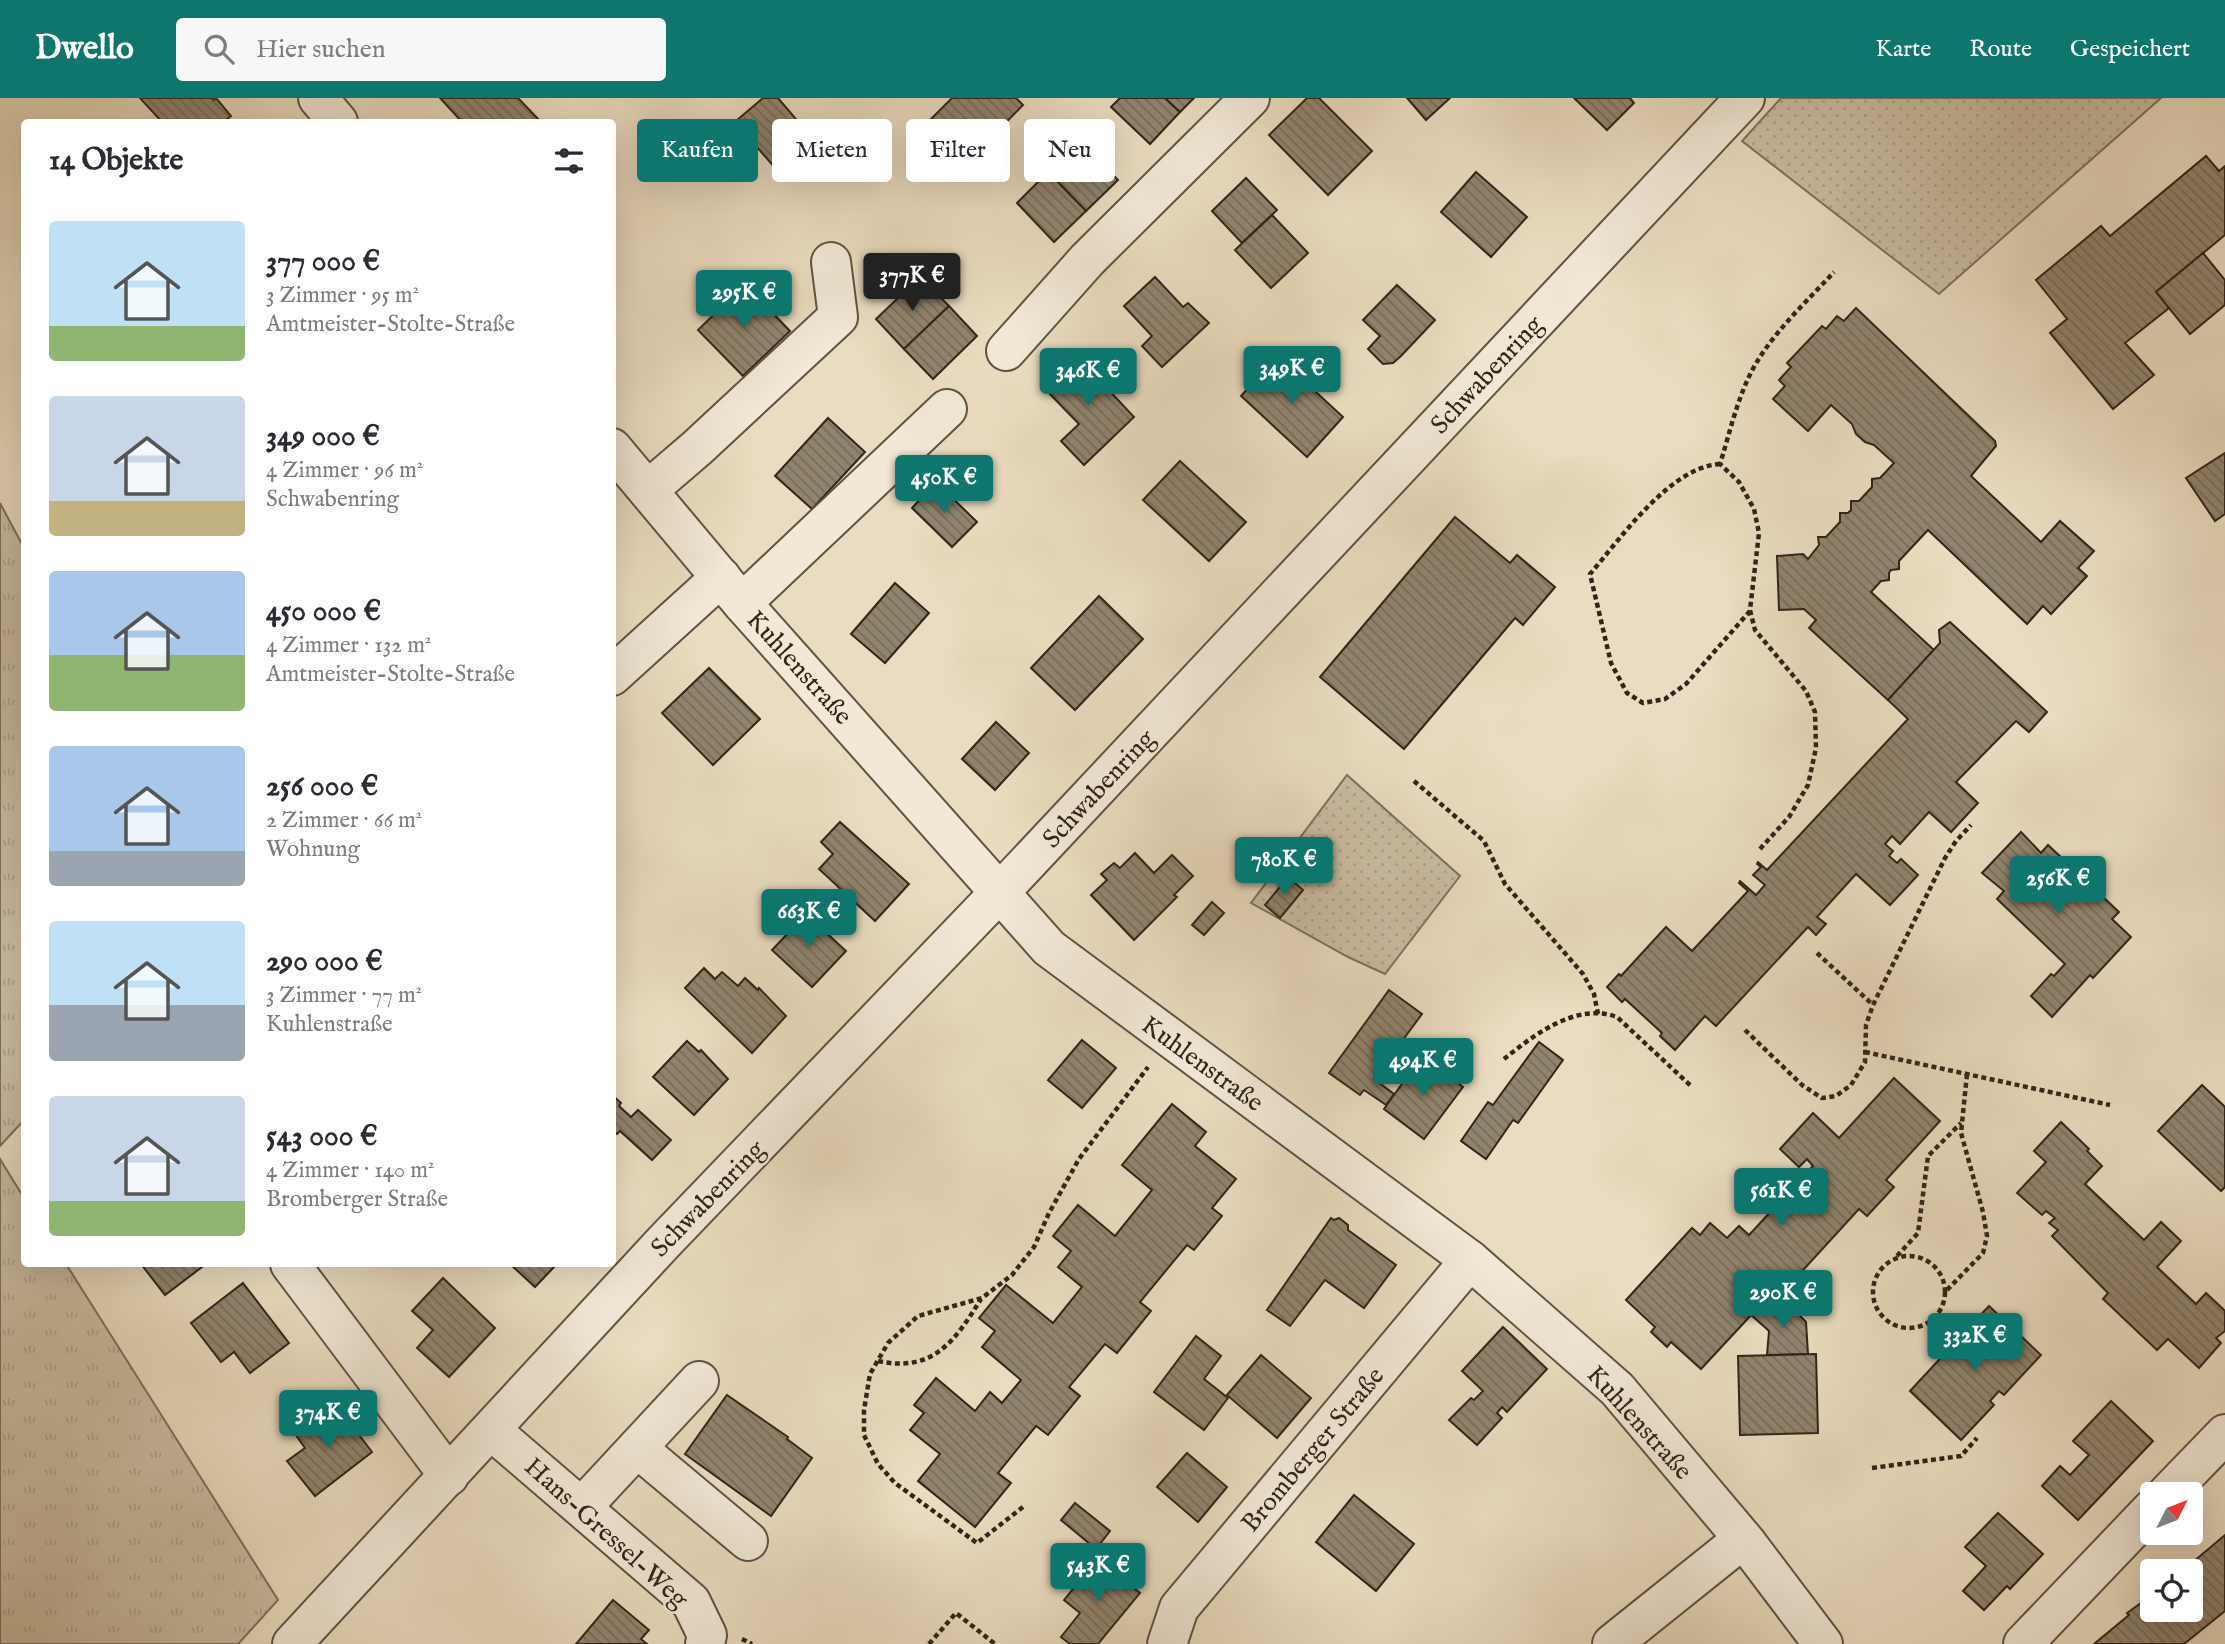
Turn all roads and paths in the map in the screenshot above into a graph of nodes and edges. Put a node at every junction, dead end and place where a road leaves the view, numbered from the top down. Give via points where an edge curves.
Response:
1 (318, 98) edge
2 (1250, 98) edge
3 (1745, 98) edge
4 (336, 119) edge
5 (831, 262) dead end
6 (1835, 272) dead end
7 (1006, 351) dead end
8 (947, 409) dead end
9 (616, 453) edge
10 (1720, 464) junction
11 (648, 490) junction
12 (732, 590) junction
13 (1750, 610) junction
14 (616, 673) edge
15 (1414, 782) dead end
16 (1971, 825) dead end
17 (1760, 849) dead end
18 (1000, 892) junction
19 (1817, 953) dead end
20 (1873, 1005) junction
21 (1598, 1014) junction
22 (1745, 1030) dead end
23 (1169, 1039) junction
24 (1865, 1052) junction
25 (1504, 1059) dead end
26 (1967, 1074) junction
27 (1691, 1086) dead end
28 (2110, 1105) dead end
29 (1962, 1121) junction
30 (1896, 1257) junction
31 (1470, 1260) junction
32 (292, 1267) edge
33 (1947, 1290) junction
34 (982, 1298) junction
35 (878, 1361) junction
36 (699, 1381) dead end
37 (491, 1430) junction
38 (2225, 1434) edge
39 (1978, 1438) dead end
40 (637, 1448) junction
41 (1872, 1468) dead end
42 (449, 1476) junction
43 (2179, 1482) edge
44 (582, 1507) junction
45 (1023, 1507) dead end
46 (2140, 1522) edge
47 (1743, 1539) junction
48 (748, 1541) dead end
49 (292, 1644) edge
50 (705, 1644) edge
51 (929, 1644) edge
52 (995, 1644) edge
53 (1167, 1644) edge
54 (1612, 1644) edge
55 (1823, 1644) edge
56 (2023, 1644) edge

1 - 4 street
2 - 7 street via 1087,260
3 - 18 street, Schwabenring
5 - 11 street via 838,317
6 - 10 path via 1759,359
8 - 12 street
9 - 11 street, Kuhlenstraße
10 - 13 path via 1739,482 1754,509 1759,533
10 - 13 path via 1688,474 1657,497 1590,574 1611,663 1627,693 1643,703 1665,699 1686,684
11 - 12 street, Kuhlenstraße
12 - 14 street
12 - 18 street, Kuhlenstraße
13 - 17 path via 1755,630 1806,691 1815,712 1816,748 1808,785 1789,817
15 - 21 path via 1483,841 1505,884 1583,974
16 - 20 path via 1945,858
18 - 23 street, Kuhlenstraße via 1049,948
18 - 37 street, Schwabenring via 663,1243
19 - 20 path
20 - 24 path
21 - 25 path via 1563,1021 1536,1033
21 - 27 path via 1617,1017
22 - 24 path via 1822,1098 1836,1096 1852,1085 1865,1062
23 - 31 street, Kuhlenstraße
23 - 34 path via 1079,1159 1034,1247 1012,1275
24 - 26 path
26 - 28 path
26 - 29 path
29 - 30 path via 1928,1156 1918,1233
29 - 33 path via 1961,1133 1987,1236 1983,1253
30 - 33 path via 1919,1256 1939,1268
30 - 33 path via 1878,1272 1871,1294 1880,1315 1900,1328 1923,1327 1941,1313
31 - 47 street, Kuhlenstraße via 1617,1389
31 - 53 street, Bromberger Straße via 1179,1608
32 - 42 street
34 - 35 path via 918,1316 888,1343
34 - 35 path via 961,1332 940,1351 916,1362
35 - 45 path via 870,1374 864,1436 878,1464 895,1483 977,1543
36 - 40 street
37 - 42 street, Schwabenring
37 - 44 street, Hans-Gressel-Weg
38 - 43 street
39 - 41 path via 1961,1456
40 - 44 street
40 - 48 street
42 - 49 street, Schwabenring
44 - 50 street, Hans-Gressel-Weg via 691,1602 707,1635
46 - 56 street
47 - 54 street
47 - 55 street, Kuhlenstraße
51 - 52 path via 956,1613

